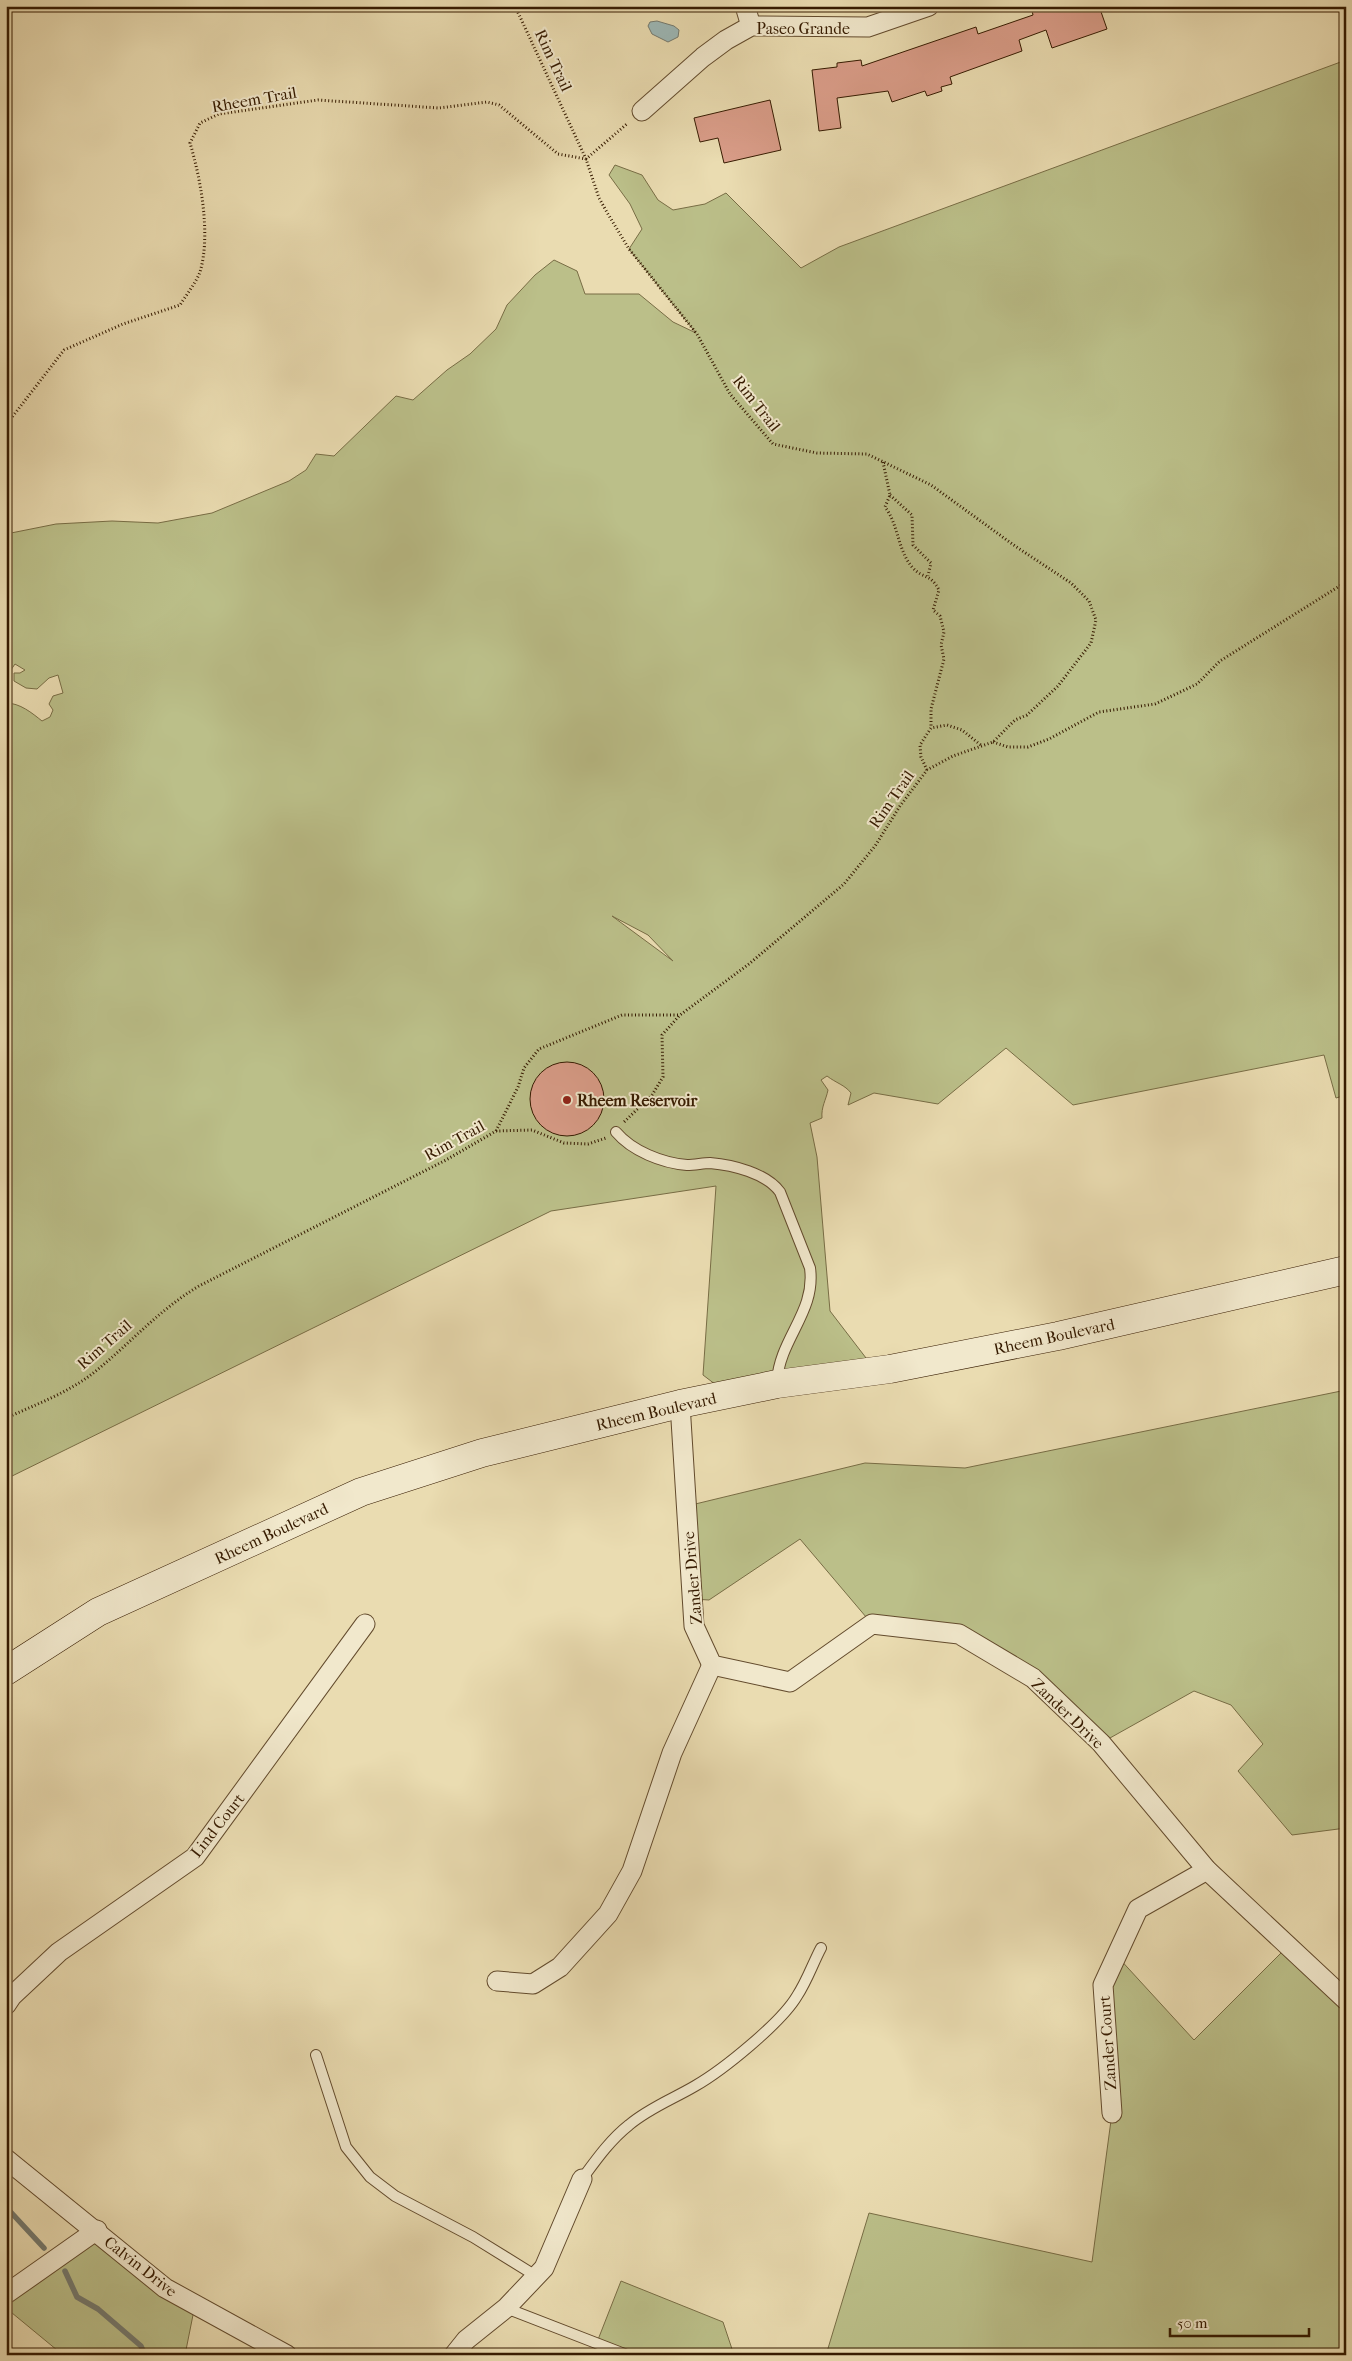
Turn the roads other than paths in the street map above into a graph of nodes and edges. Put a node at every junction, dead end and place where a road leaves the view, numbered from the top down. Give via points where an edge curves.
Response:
1 (745, 6) edge
2 (929, 6) edge
3 (751, 26) junction
4 (642, 111) road end
5 (616, 1132) road end
6 (1346, 1270) edge
7 (777, 1384) junction
8 (680, 1404) junction
9 (365, 1624) dead end
10 (712, 1665) junction
11 (6, 1671) edge
12 (1207, 1870) junction
13 (821, 1948) dead end
14 (497, 1981) dead end
15 (1346, 2000) edge
16 (6, 2005) edge
17 (316, 2055) dead end
18 (1112, 2113) dead end
19 (6, 2159) edge
20 (582, 2179) joint
21 (97, 2230) junction
22 (536, 2276) junction
23 (6, 2294) edge
24 (506, 2308) junction
25 (287, 2355) edge
26 (454, 2355) edge
27 (627, 2355) edge

1 - 3 street
2 - 3 street, Paseo Grande via 868,28
3 - 4 street, Paseo Grande via 703,57
5 - 7 lane via 628,1145 654,1157 686,1165 711,1164 758,1175 773,1182 780,1192 810,1268 811,1279 810,1295 778,1366
6 - 7 street, Rheem Boulevard via 1058,1336 890,1369
7 - 8 street, Rheem Boulevard
8 - 10 street, Zander Drive via 694,1626
8 - 11 street, Rheem Boulevard via 482,1453 361,1492 98,1612
9 - 16 street, Lind Court via 195,1857 59,1952
10 - 12 street, Zander Drive via 790,1682 872,1624 959,1634 1033,1678 1101,1743
10 - 14 street via 672,1753 632,1871 608,1914 560,1968 533,1984
12 - 15 street, Zander Drive
12 - 18 street, Zander Court via 1138,1909 1103,1985
13 - 20 lane via 797,1997 764,2032 695,2086 629,2124 606,2147
17 - 22 lane via 346,2147 370,2177 395,2196 473,2237
19 - 21 street, Calvin Drive
20 - 22 street via 544,2268
21 - 23 street
21 - 25 street, Calvin Drive via 165,2288
22 - 24 street
24 - 26 street via 466,2340
24 - 27 lane

